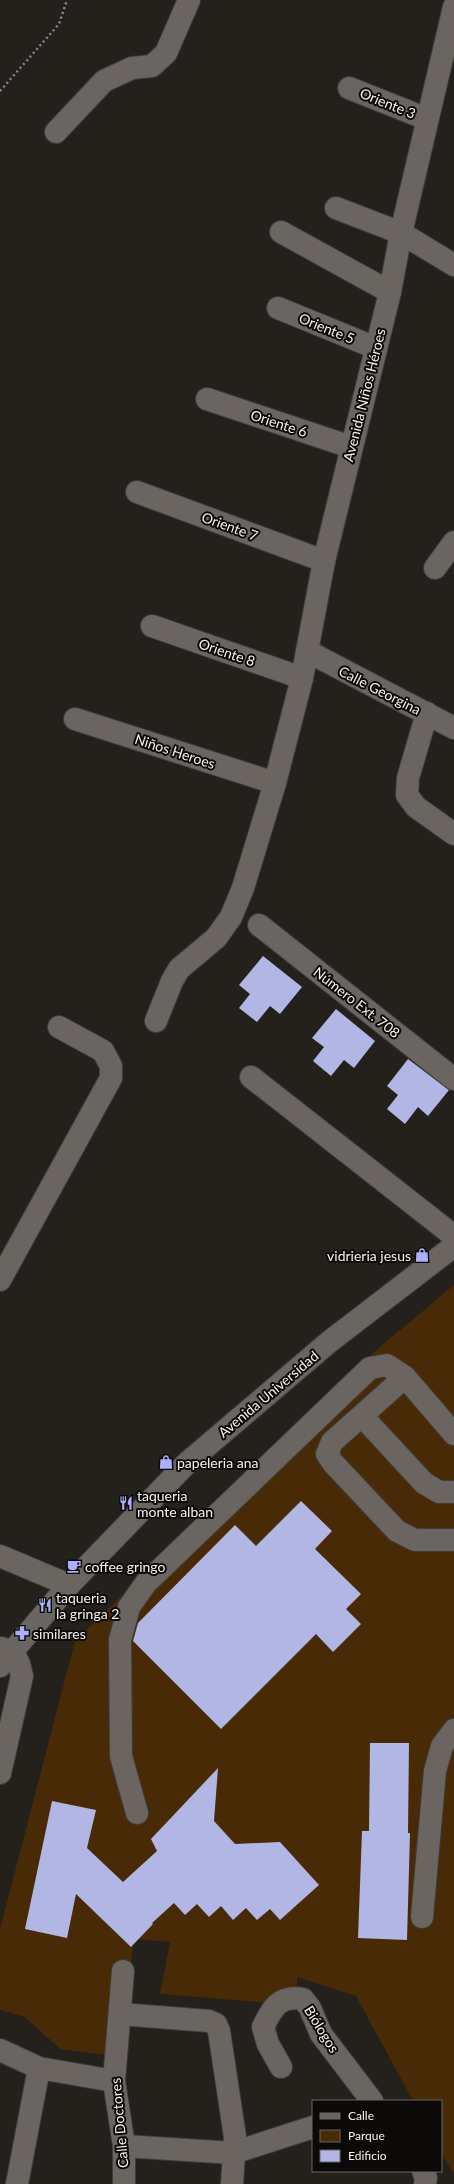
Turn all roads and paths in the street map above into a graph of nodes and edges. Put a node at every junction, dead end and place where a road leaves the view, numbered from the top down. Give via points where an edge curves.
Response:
1 (67, 0) edge
2 (189, 0) edge
3 (446, 0) edge
4 (454, 3) edge
5 (454, 7) edge
6 (349, 88) dead end
7 (0, 91) edge
8 (427, 119) junction
9 (56, 132) dead end
10 (336, 208) dead end
11 (281, 232) dead end
12 (401, 233) junction
13 (452, 258) edge
14 (390, 292) junction
15 (278, 308) dead end
16 (376, 348) junction
17 (207, 399) dead end
18 (351, 447) junction
19 (137, 492) dead end
20 (454, 542) edge
21 (324, 561) junction
22 (435, 568) dead end
23 (152, 626) dead end
24 (307, 651) junction
25 (302, 678) junction
26 (427, 714) junction
27 (75, 719) dead end
28 (454, 728) edge
29 (275, 783) junction
30 (454, 834) edge
31 (259, 925) dead end
32 (156, 1021) dead end
33 (58, 1026) dead end
34 (251, 1077) dead end
35 (454, 1078) edge
36 (454, 1236) edge
37 (454, 1246) edge
38 (0, 1280) edge
39 (405, 1377) junction
40 (362, 1416) junction
41 (454, 1434) edge
42 (454, 1492) edge
43 (454, 1540) edge
44 (0, 1556) edge
45 (69, 1585) junction
46 (4, 1655) edge
47 (454, 1730) edge
48 (0, 1773) edge
49 (137, 1813) dead end
50 (422, 1917) dead end
51 (123, 1971) dead end
52 (120, 2014) junction
53 (0, 2050) edge
54 (281, 2067) dead end
55 (39, 2068) junction
56 (114, 2081) junction
57 (365, 2099) edge
58 (312, 2127) edge
59 (124, 2146) junction
60 (233, 2153) junction
61 (423, 2172) edge
62 (18, 2184) edge
63 (124, 2184) edge
64 (232, 2184) edge
65 (425, 2184) edge

1 - 7 path via 59,24
2 - 9 street via 166,53 152,66 132,68 104,81
3 - 4 street
5 - 8 street, Avenida Niños Héroes
6 - 8 street, Oriente 3
8 - 12 street, Avenida Niños Héroes
10 - 12 street
11 - 14 street
12 - 13 street
12 - 14 street, Avenida Niños Héroes
14 - 16 street, Avenida Niños Héroes
15 - 16 street, Oriente 5
16 - 18 street, Avenida Niños Héroes
17 - 18 street, Oriente 6
18 - 21 street, Avenida Niños Héroes
19 - 21 street, Oriente 7
20 - 22 street
21 - 24 street, Avenida Niños Héroes
23 - 25 street, Oriente 8
24 - 25 street, Avenida Niños Héroes
24 - 26 street, Calle Georgina
25 - 29 street, Avenida Niños Héroes
26 - 28 street, Calle Georgina
26 - 30 street via 408,778 407,795 416,807
27 - 29 street, Niños Heroes
29 - 32 street, Avenida Niños Héroes via 243,888 231,917 216,938 179,969
31 - 35 street, Número Ext. 708
33 - 38 street via 103,1051 111,1066 111,1078
34 - 36 street
37 - 45 street, Avenida Universidad via 329,1342 186,1463
39 - 40 street
39 - 41 street
39 - 49 street via 387,1365 370,1368 146,1582 129,1607 120,1640 121,1756
40 - 42 street via 424,1483 439,1492
40 - 43 street via 332,1442 326,1454 397,1531 415,1540
44 - 45 street
45 - 46 street, Avenida Universidad
46 - 48 street via 19,1664 22,1676
47 - 50 street via 442,1746 435,1771
51 - 52 street, Calle Doctores
52 - 56 street, Calle Doctores
52 - 60 street via 209,2021 216,2024 235,2137
53 - 55 street
54 - 57 street, Biólogos via 268,2044 263,2027 272,2007 292,1997 303,1999 310,2008 321,2034
55 - 56 street
55 - 62 street
56 - 59 street, Calle Doctores
58 - 60 street
59 - 60 street
59 - 63 street, Calle Doctores
60 - 64 street
61 - 65 street

